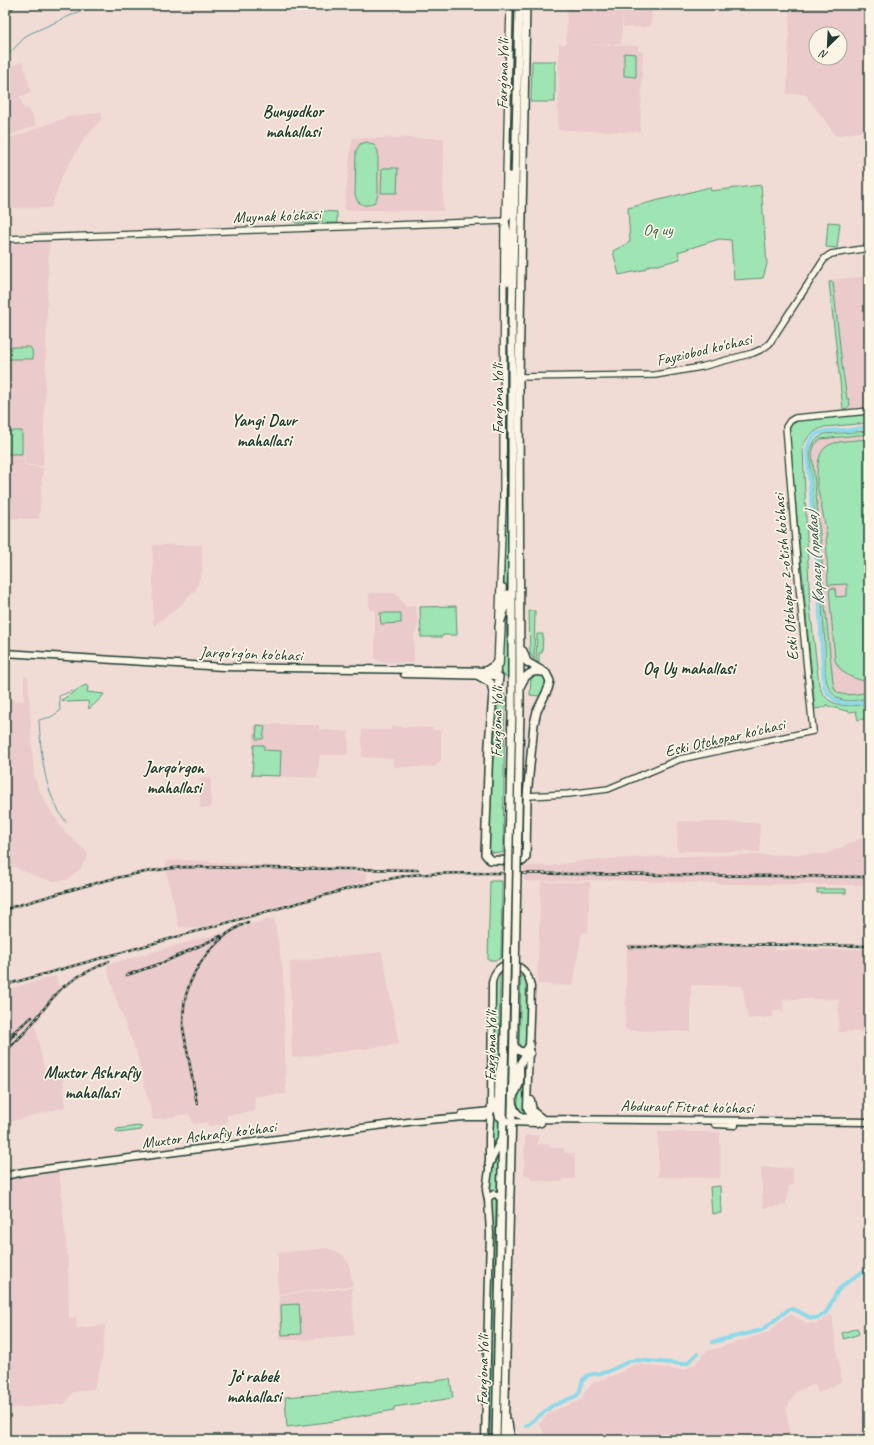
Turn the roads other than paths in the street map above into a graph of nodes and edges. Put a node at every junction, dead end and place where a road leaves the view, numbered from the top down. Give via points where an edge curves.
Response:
1 (11, 5) edge
2 (510, 5) edge
3 (518, 5) edge
4 (528, 5) edge
5 (5, 12) edge
6 (515, 158) junction
7 (505, 221) junction
8 (5, 239) edge
9 (869, 248) edge
10 (512, 317) junction
11 (520, 377) junction
12 (869, 411) edge
13 (513, 552) junction
14 (500, 581) junction
15 (502, 616) junction
16 (499, 627) junction
17 (520, 643) junction
18 (5, 652) edge
19 (5, 656) edge
20 (497, 660) junction
21 (486, 670) junction
22 (546, 673) junction
23 (477, 675) junction
24 (497, 675) junction
25 (521, 688) junction
26 (512, 691) junction
27 (493, 693) junction
28 (813, 731) joint
29 (490, 750) junction
30 (527, 796) junction
31 (505, 1043) junction
32 (514, 1045) junction
33 (530, 1045) junction
34 (530, 1056) junction
35 (498, 1098) junction
36 (512, 1100) junction
37 (490, 1110) junction
38 (475, 1118) junction
39 (533, 1119) junction
40 (504, 1120) junction
41 (542, 1121) junction
42 (416, 1122) junction
43 (512, 1122) junction
44 (869, 1122) edge
45 (810, 1123) junction
46 (869, 1126) edge
47 (489, 1130) junction
48 (504, 1134) junction
49 (489, 1164) junction
50 (5, 1176) edge
51 (486, 1190) junction
52 (492, 1194) junction
53 (488, 1200) junction
54 (502, 1200) junction
55 (505, 1409) junction
56 (486, 1439) edge
57 (496, 1440) edge
58 (504, 1440) edge
59 (511, 1440) edge

1 - 5 street
2 - 7 street, Farg'ona Yo'li
3 - 6 main road, Farg'ona Yo'li
4 - 11 main road, Farg'ona Yo'li via 525,39
6 - 7 main road via 510,180 509,213
6 - 10 main road, Farg'ona Yo'li
7 - 8 street, Muynak ko'chasi
7 - 10 main road
7 - 14 street, Farg'ona Yo'li
9 - 11 street, Fayziobod ko'chasi via 831,254 824,258 768,344 758,352 656,375
10 - 13 main road, Farg'ona Yo'li
11 - 17 main road, Farg'ona Yo'li
12 - 28 street, Eski Otchopar 2-o'tish ko'chasi via 795,418 789,422 786,431
13 - 15 main road via 507,602
13 - 26 main road, Farg'ona Yo'li
14 - 15 street, Farg'ona Yo'li via 503,585
14 - 16 street, Farg'ona Yo'li
15 - 16 main road
15 - 24 street, Farg'ona Yo'li via 502,649
16 - 20 street, Farg'ona Yo'li
17 - 22 main road via 527,662
17 - 25 main road, Farg'ona Yo'li
18 - 21 main road, Jarqo'rg'on ko'chasi via 223,667
19 - 23 main road, Jarqo'rg'on ko'chasi via 222,671
20 - 21 main road
20 - 24 street, Farg'ona Yo'li
21 - 24 main road, Jarqo'rg'on ko'chasi
22 - 25 main road via 530,672
22 - 30 main road via 550,683 535,718
23 - 24 main road, Jarqo'rg'on ko'chasi
23 - 27 main road via 491,683
24 - 26 main road via 508,682
24 - 27 main road, Farg'ona Yo'li
24 - 29 main road
25 - 32 main road, Farg'ona Yo'li, bridge
26 - 31 main road, Farg'ona Yo'li, bridge
27 - 29 main road
28 - 30 street, Eski Otchopar ko'chasi via 680,759 608,789
29 - 30 main road via 486,853 492,856 519,856 526,852
31 - 35 main road
31 - 40 main road, Farg'ona Yo'li
32 - 33 main road via 522,1052
32 - 36 main road, Farg'ona Yo'li
33 - 34 main road
33 - 37 main road via 529,977 519,966 505,966 496,973 492,983
34 - 36 main road via 523,1058 519,1063 519,1085
34 - 39 main road via 527,1108
34 - 41 main road via 532,1107
35 - 37 main road via 494,1108
35 - 40 main road via 499,1115
36 - 39 main road via 518,1115
36 - 43 main road, Farg'ona Yo'li
37 - 38 main road, Muxtor Ashrafiy ko'chasi via 487,1116
37 - 42 main road, Muxtor Ashrafiy ko'chasi via 422,1119
37 - 47 main road
38 - 42 main road, Muxtor Ashrafiy ko'chasi
38 - 47 main road via 484,1121
39 - 41 main road
40 - 43 main road
40 - 48 main road, Farg'ona Yo'li
41 - 43 main road, Abdurauf Fitrat ko'chasi
41 - 45 main road, Abdurauf Fitrat ko'chasi
42 - 50 main road, Muxtor Ashrafiy ko'chasi
43 - 55 main road, Farg'ona Yo'li
44 - 45 main road, Abdurauf Fitrat ko'chasi
45 - 46 main road, Abdurauf Fitrat ko'chasi
47 - 49 main road
48 - 49 main road
48 - 54 main road, Farg'ona Yo'li
49 - 51 main road
51 - 52 main road via 491,1190
51 - 53 main road
52 - 53 main road
52 - 54 main road
53 - 56 main road via 490,1233
54 - 57 main road, Farg'ona Yo'li
55 - 58 main road, Farg'ona Yo'li
55 - 59 main road

